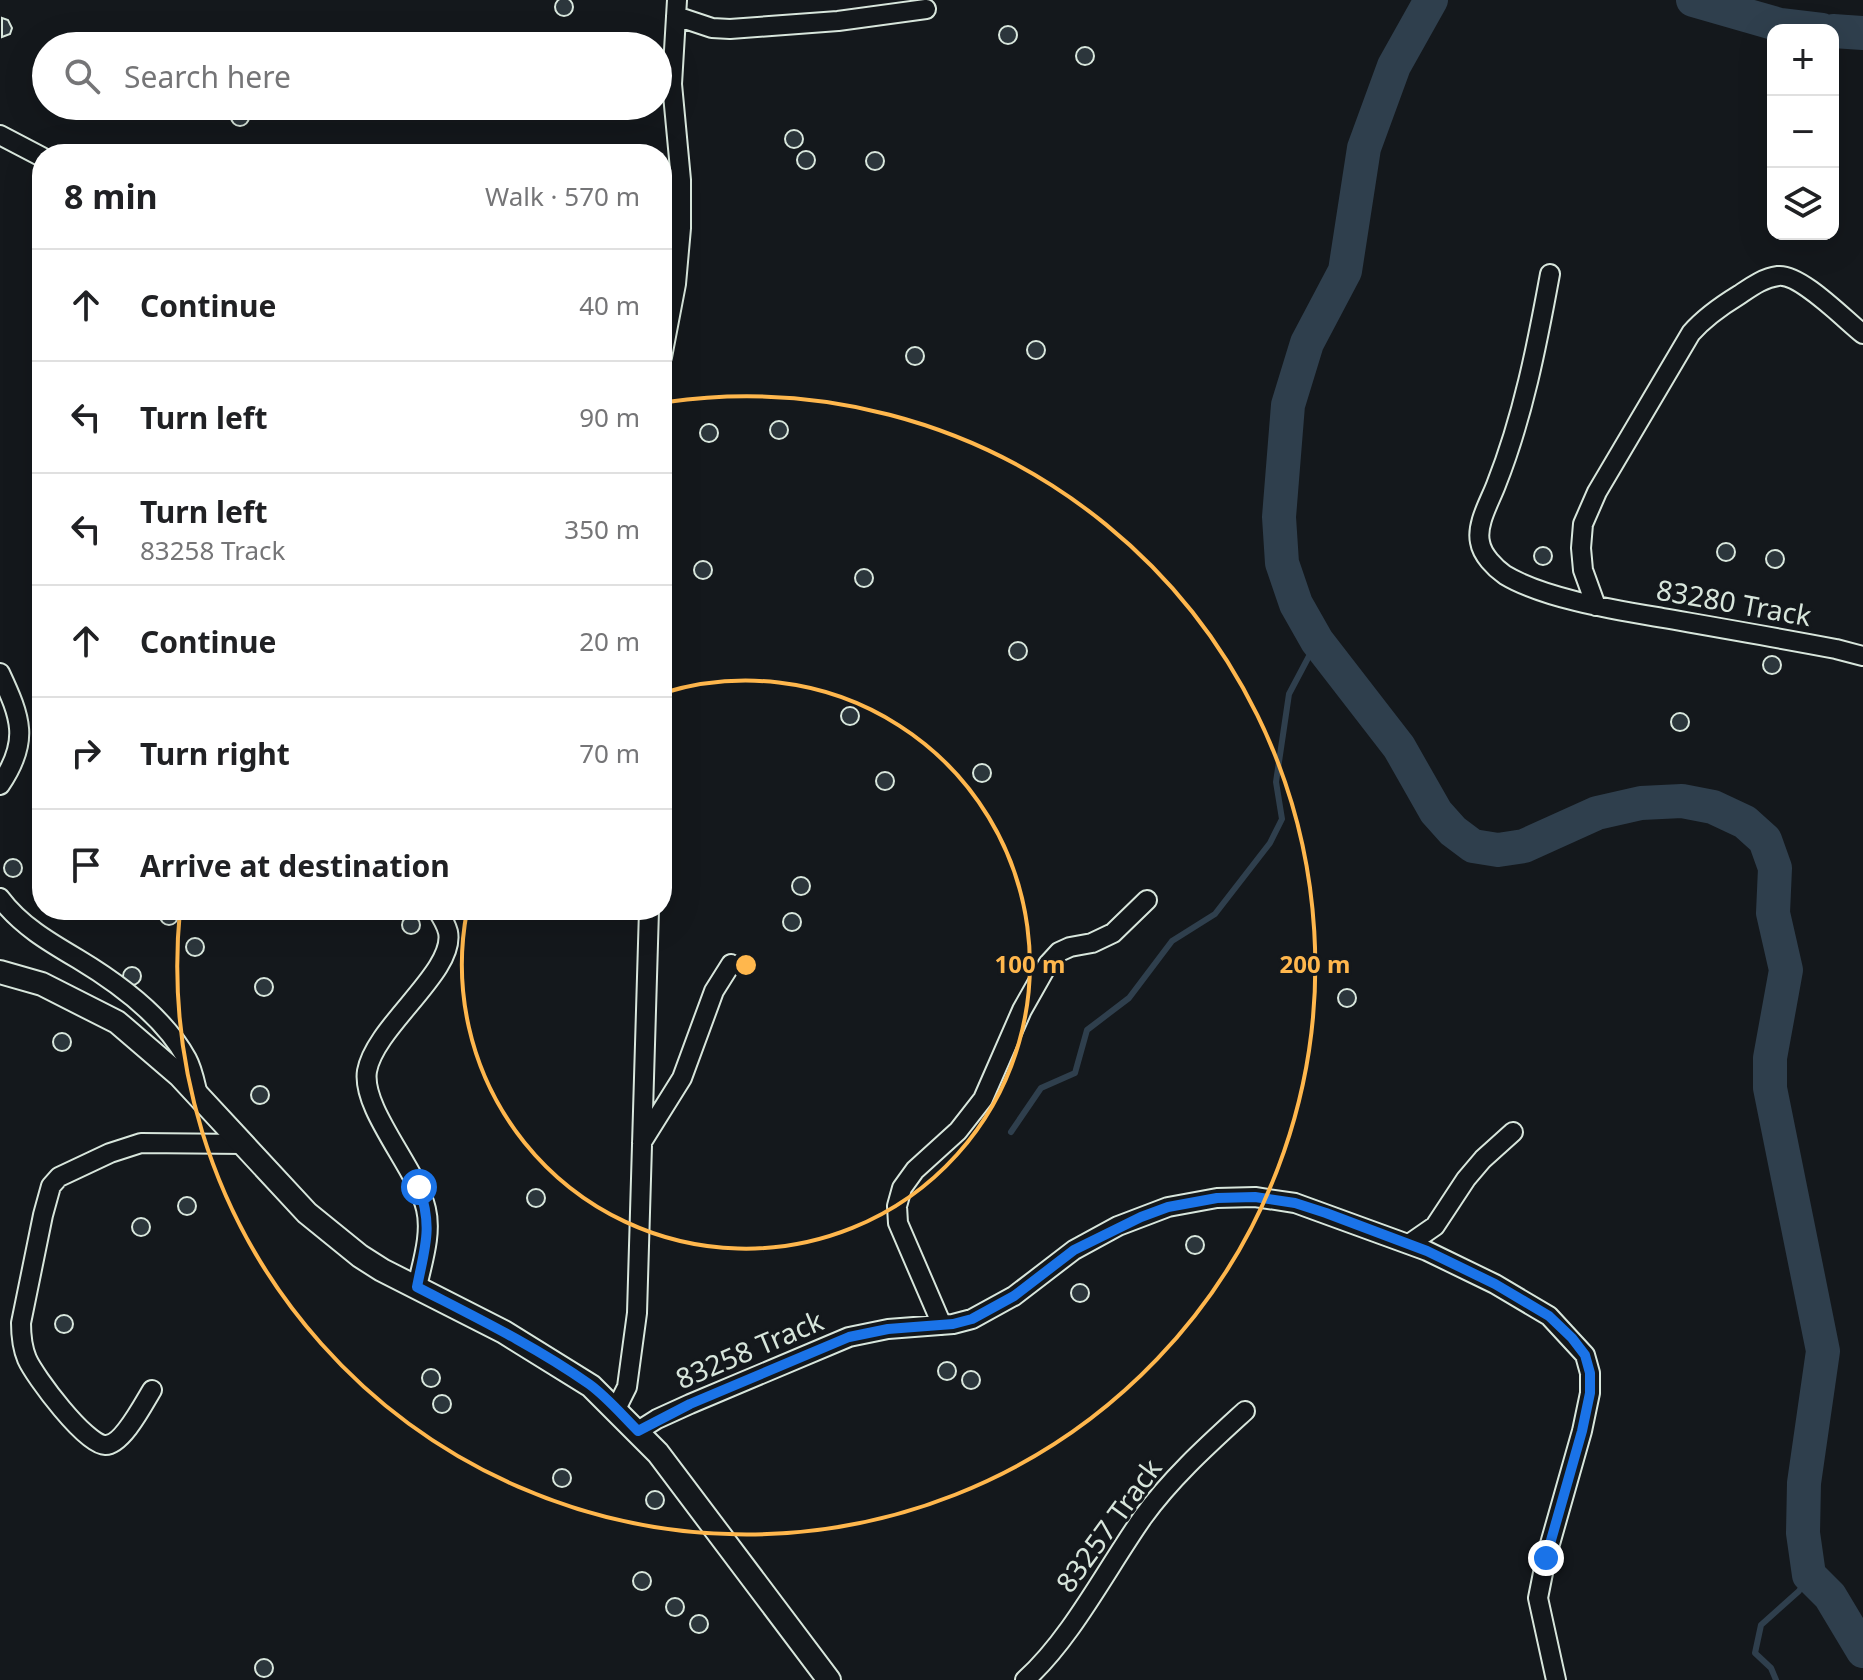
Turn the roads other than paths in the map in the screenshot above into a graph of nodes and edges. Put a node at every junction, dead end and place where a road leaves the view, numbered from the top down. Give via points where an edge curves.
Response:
1 (677, 5) edge
2 (926, 9) dead end
3 (672, 84) edge
4 (672, 84) edge
5 (0, 135) edge
6 (32, 152) edge
7 (1550, 274) dead end
8 (672, 305) edge
9 (1863, 334) edge
10 (1596, 606) junction
11 (1863, 656) edge
12 (0, 673) edge
13 (0, 785) edge
14 (0, 898) edge
15 (1147, 900) dead end
16 (442, 920) edge
17 (649, 920) edge
18 (731, 964) dead end
19 (0, 972) edge
20 (198, 1095) junction
21 (1513, 1132) dead end
22 (642, 1142) junction
23 (244, 1144) junction
24 (1409, 1244) junction
25 (417, 1287) junction
26 (942, 1325) junction
27 (152, 1390) dead end
28 (616, 1409) junction
29 (1245, 1411) dead end
30 (638, 1431) junction
31 (829, 1680) edge
32 (1025, 1680) edge
33 (1556, 1680) edge

1 - 2 street via 712,28 730,29
1 - 4 street
3 - 8 street via 681,228
5 - 6 street
7 - 10 street, 83280 Track via 1523,403 1479,540 1505,575
9 - 10 street via 1802,284 1778,276 1762,280 1703,319 1597,492 1583,524 1583,570
10 - 11 street, 83280 Track
12 - 13 street via 15,708 20,740
14 - 20 street via 25,924 154,1017 189,1062
15 - 26 street via 1113,933 1059,952 1048,964 983,1099 902,1188 898,1223
16 - 25 street via 449,933 447,949 424,988 375,1048 367,1073 369,1092 427,1212
17 - 22 street
18 - 22 street via 714,991 682,1078
19 - 20 street via 42,984 117,1022
20 - 23 street
21 - 24 street via 1466,1179 1435,1226
22 - 28 street via 637,1313 627,1387
23 - 25 street via 336,1238
23 - 27 street via 141,1143 73,1169 51,1186 21,1323 28,1361 92,1440 105,1445 126,1431
24 - 26 street, 83258 Track via 1295,1203 1217,1198 1168,1207 1118,1226 1074,1250 990,1310
24 - 33 street, 83258 Track via 1549,1316 1585,1355 1590,1393 1538,1598
25 - 28 street via 559,1365
26 - 30 street, 83258 Track via 849,1337
28 - 30 street
29 - 32 street, 83257 Track via 1146,1514 1058,1643
30 - 31 street

